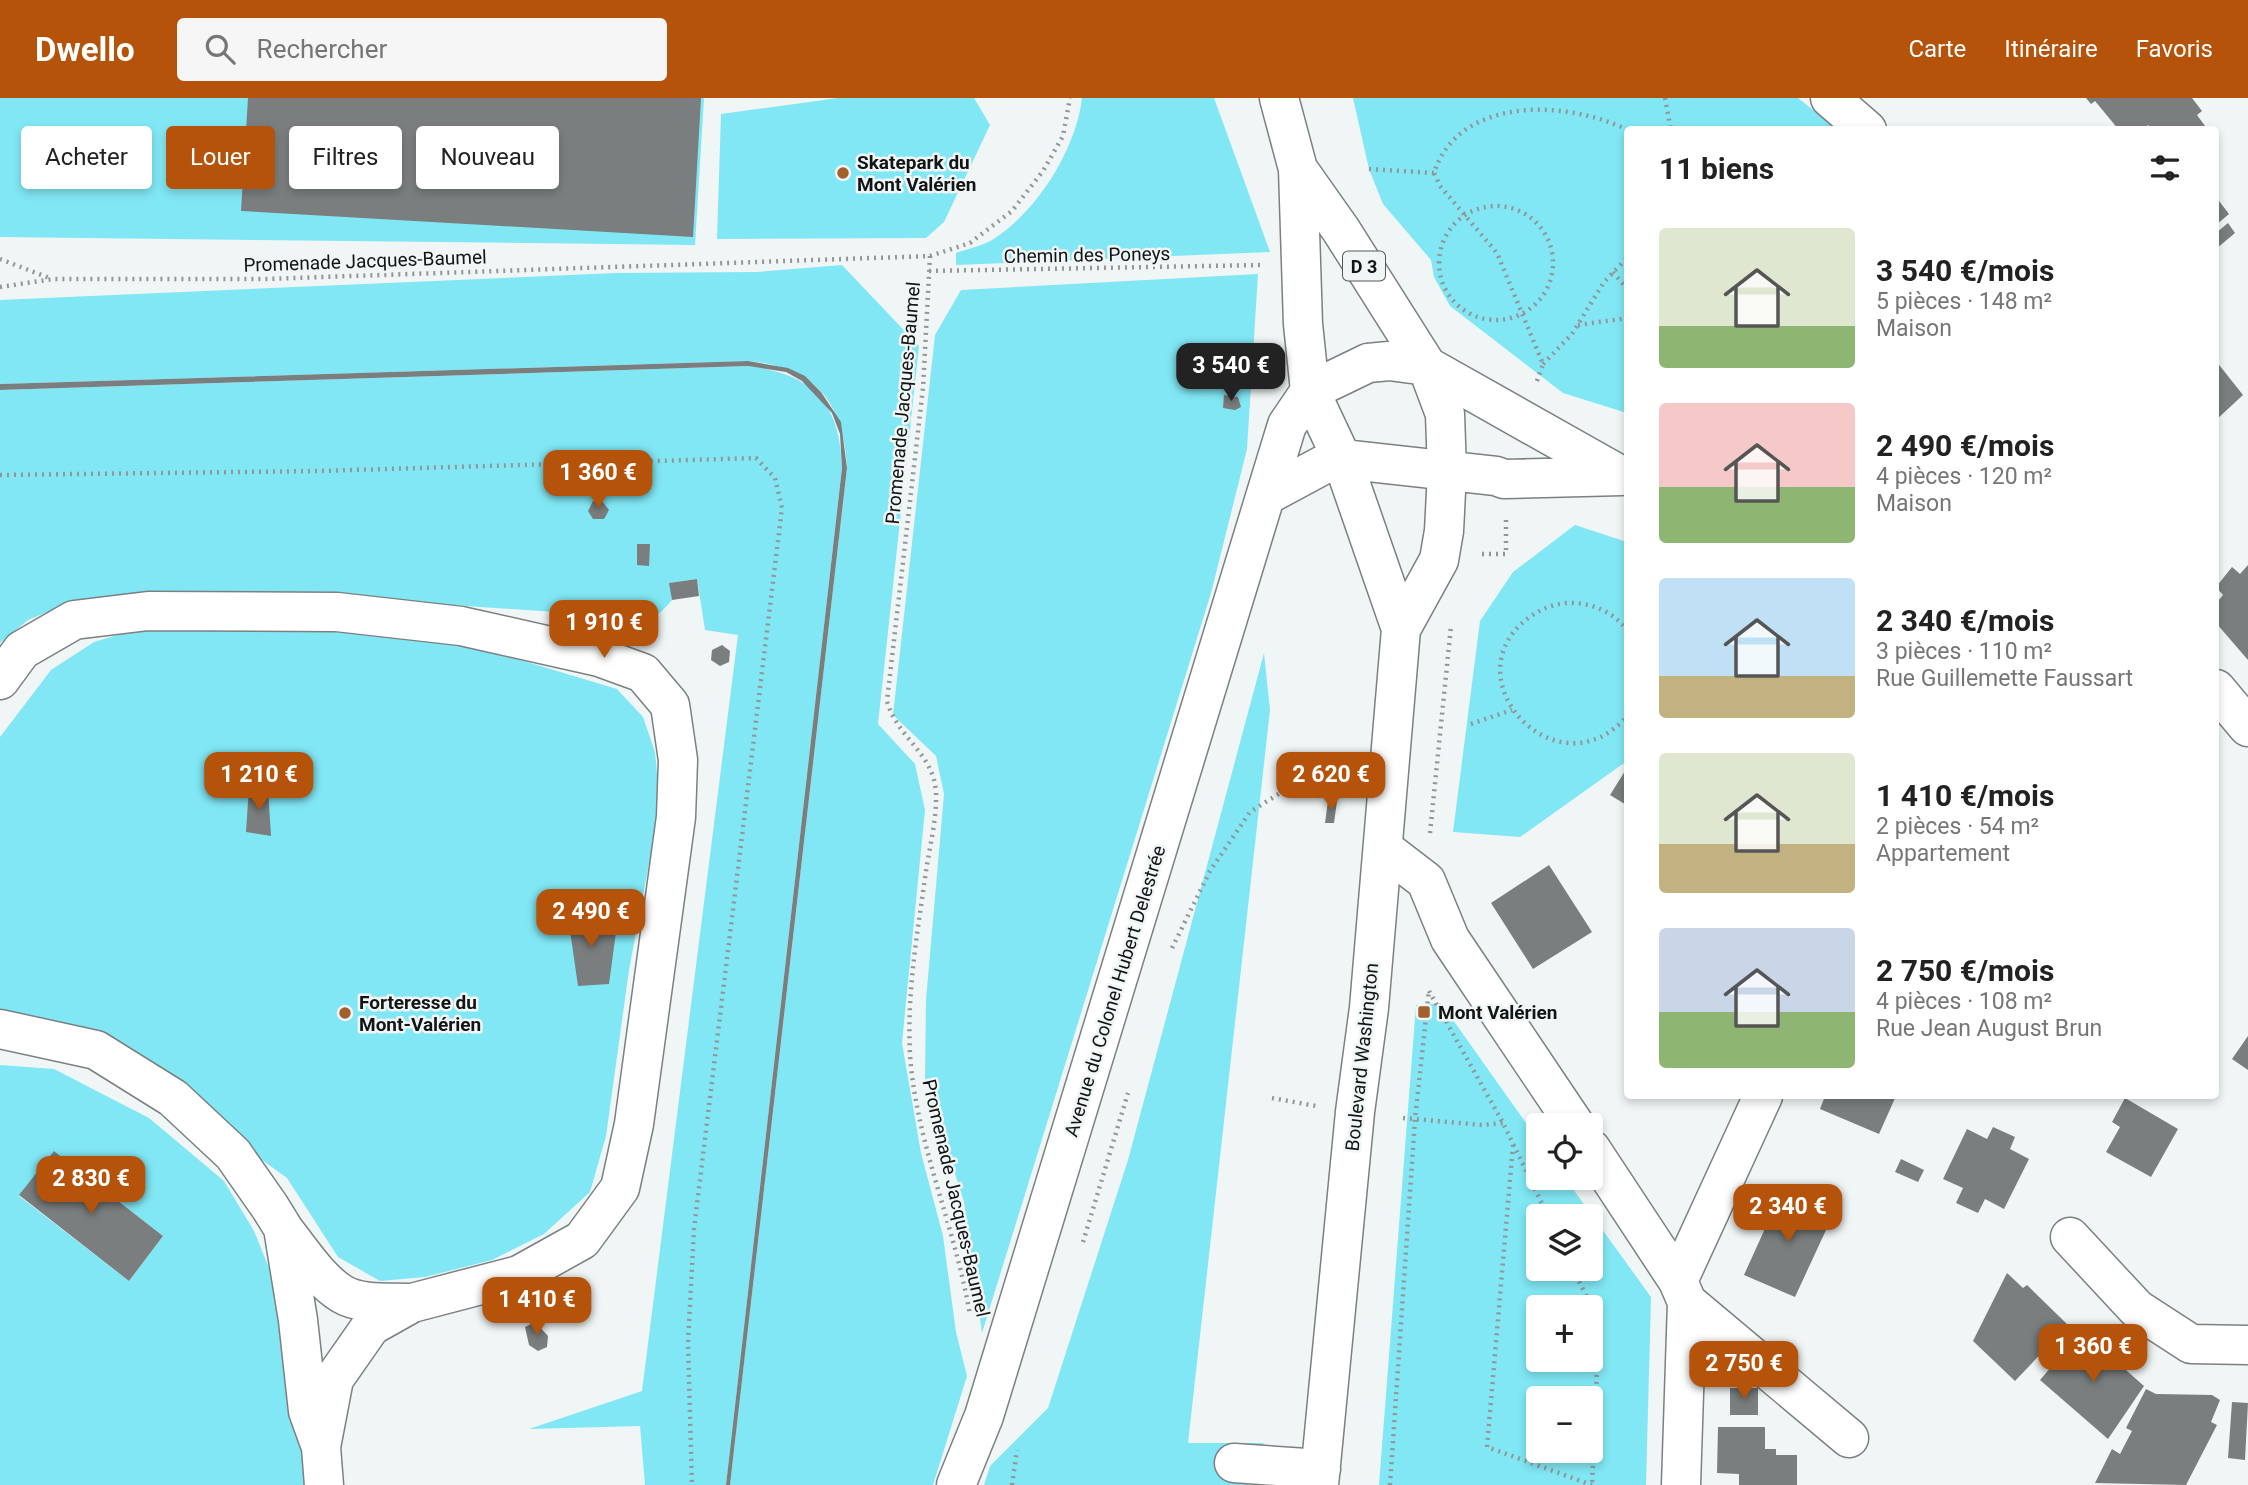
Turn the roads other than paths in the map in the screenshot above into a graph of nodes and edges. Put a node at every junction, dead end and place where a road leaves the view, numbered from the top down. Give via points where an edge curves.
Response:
1 (1279, 98) edge
2 (1830, 98) edge
3 (1862, 126) edge
4 (1298, 169) junction
5 (1427, 366) junction
6 (1310, 391) junction
7 (1342, 459) junction
8 (1447, 472) junction
9 (1624, 476) edge
10 (1624, 477) edge
11 (1269, 494) junction
12 (1401, 629) junction
13 (0, 680) edge
14 (2219, 693) edge
15 (2248, 727) edge
16 (1382, 848) junction
17 (0, 1028) edge
18 (1762, 1099) edge
19 (1567, 1113) edge
20 (1603, 1168) edge
21 (283, 1228) junction
22 (2070, 1237) dead end
23 (1683, 1291) junction
24 (412, 1303) junction
25 (2248, 1345) edge
26 (1849, 1438) dead end
27 (321, 1447) junction
28 (1256, 1471) edge
29 (1320, 1477) edge
30 (324, 1485) edge
31 (956, 1485) edge
32 (1681, 1485) edge

1 - 4 street, D 3
2 - 3 street
4 - 5 street, D 3
4 - 6 street, D 3
5 - 6 street via 1368,363
5 - 8 street, Boulevard Washington via 1445,414
5 - 9 street, D 3
6 - 7 street, Boulevard Washington
6 - 11 street, Avenue du Colonel Hubert Delestrée via 1287,425
7 - 8 street
7 - 11 street
7 - 12 street, Boulevard Washington
8 - 10 street, D 3 via 1504,479
8 - 12 street, Boulevard Washington via 1439,560
11 - 31 street, Avenue du Colonel Hubert Delestrée via 988,1403
12 - 16 street, Boulevard Washington
13 - 24 street via 22,650 74,620 148,611 337,612 461,626 599,657 643,673 670,705 678,760 676,817 634,1124 620,1188 582,1240 519,1275
14 - 15 street
16 - 19 street via 1426,881 1450,939
16 - 29 street, Boulevard Washington
17 - 21 street via 96,1050 173,1098 233,1154
18 - 23 street
20 - 23 street
21 - 24 street via 320,1275 343,1295
21 - 27 street via 309,1411
22 - 25 street via 2137,1309 2190,1344
23 - 26 street
23 - 32 street
24 - 27 street via 371,1326 348,1356 334,1379
27 - 30 street
28 - 29 street

